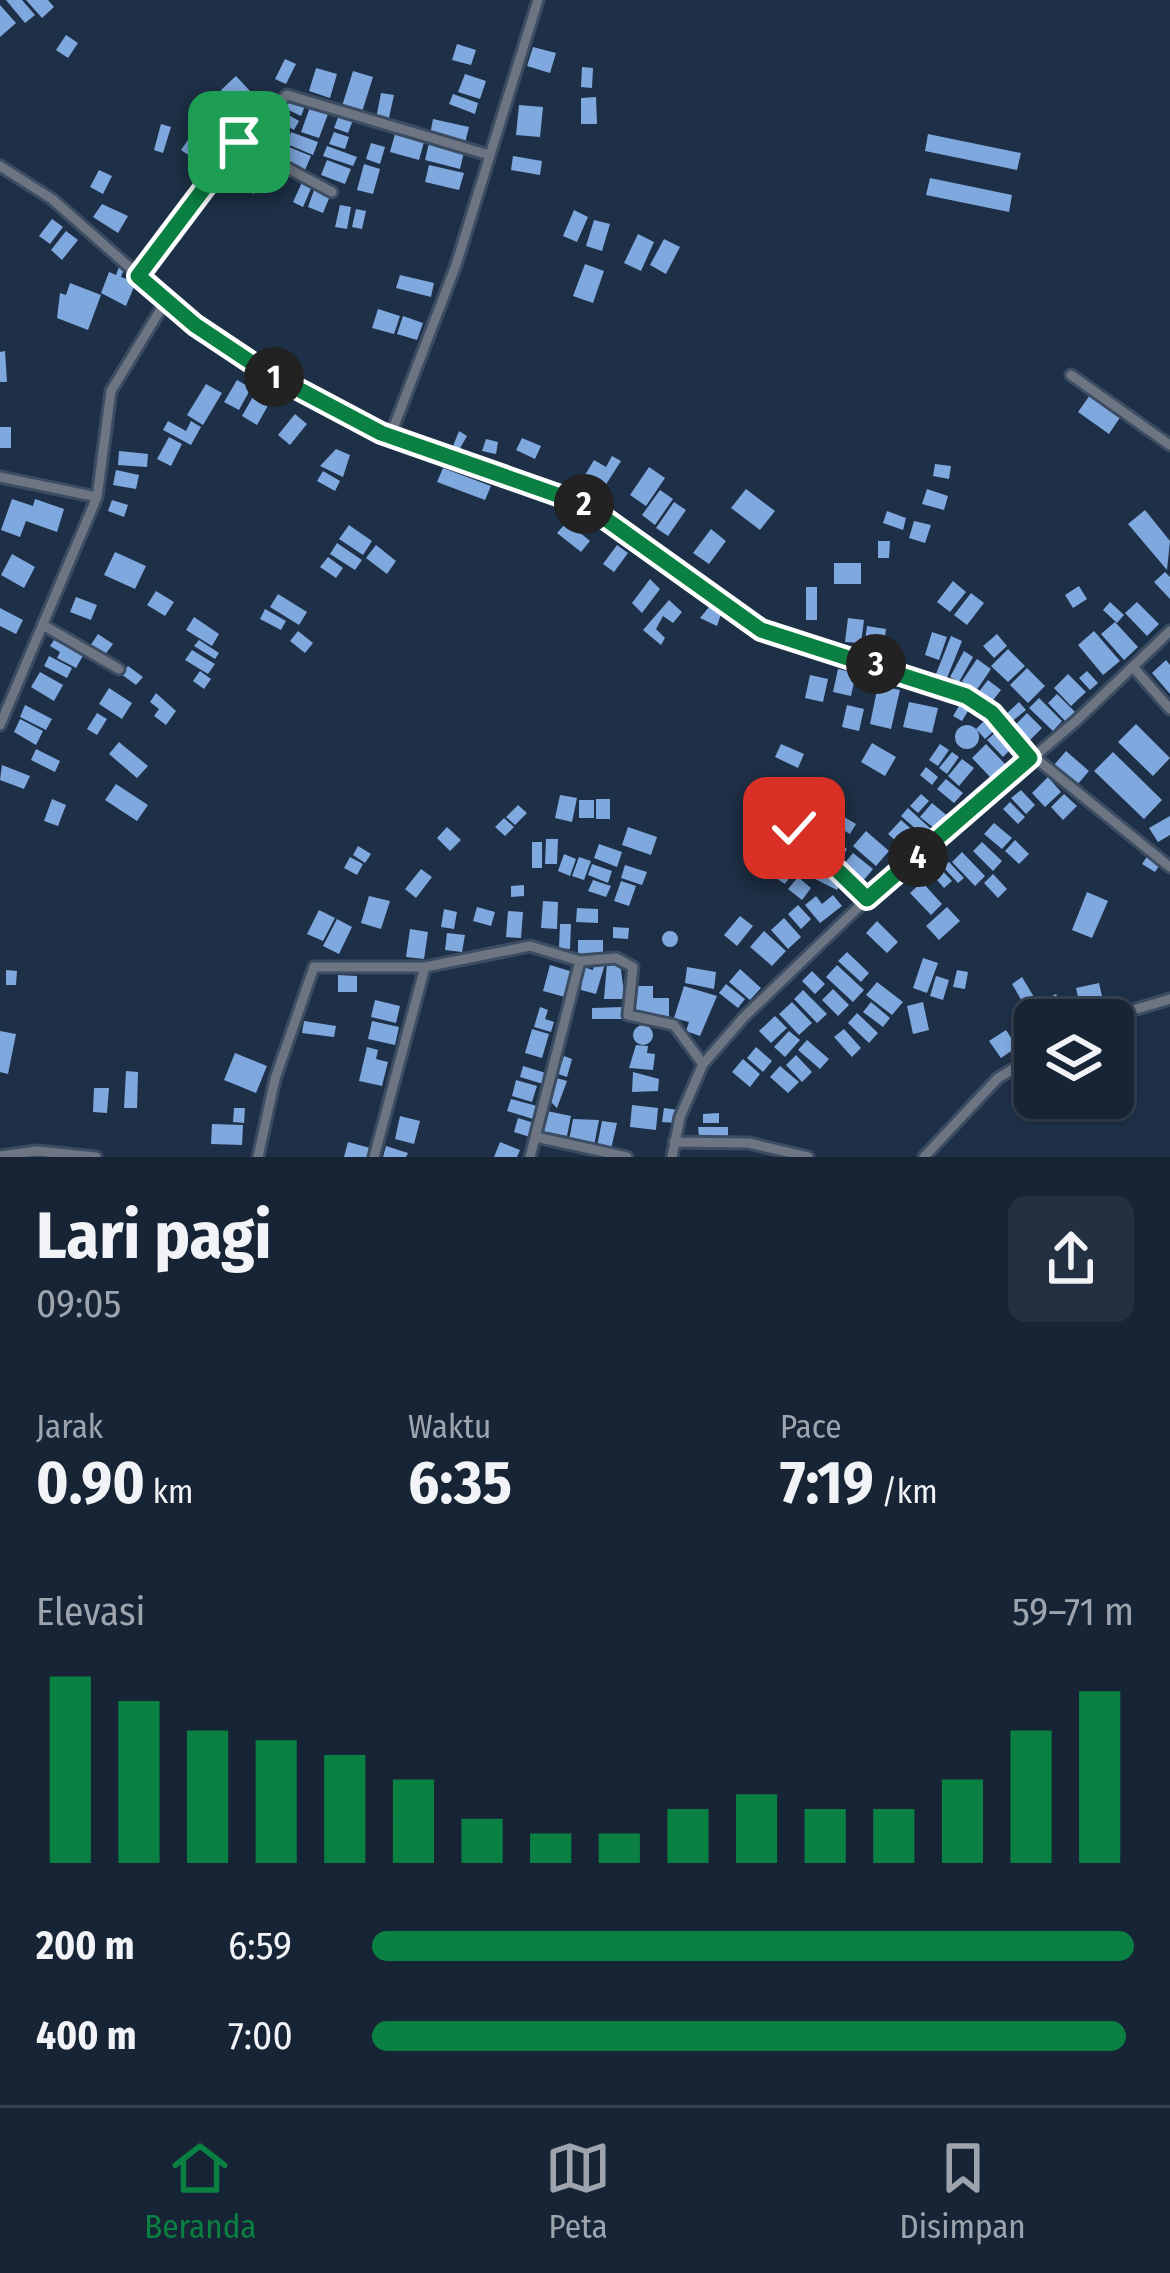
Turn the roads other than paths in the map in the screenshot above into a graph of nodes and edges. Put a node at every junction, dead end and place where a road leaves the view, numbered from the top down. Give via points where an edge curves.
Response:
1 (538, 0) edge
2 (239, 142) junction
3 (489, 155) junction
4 (0, 166) edge
5 (332, 192) dead end
6 (138, 276) junction
7 (167, 299) junction
8 (1071, 375) dead end
9 (391, 434) junction
10 (1170, 445) edge
11 (0, 477) edge
12 (98, 497) junction
13 (43, 625) junction
14 (1170, 631) edge
15 (1133, 667) junction
16 (119, 670) dead end
17 (5, 703) edge
18 (1170, 709) edge
19 (0, 725) edge
20 (1032, 757) junction
21 (799, 807) dead end
22 (1170, 867) edge
23 (867, 899) junction
24 (580, 961) junction
25 (425, 967) junction
26 (1170, 1000) edge
27 (1134, 1010) edge
28 (703, 1064) junction
29 (1014, 1068) edge
30 (536, 1137) junction
31 (674, 1142) junction
32 (0, 1156) edge
33 (96, 1157) edge
34 (258, 1157) edge
35 (374, 1157) edge
36 (530, 1157) edge
37 (627, 1157) edge
38 (672, 1157) edge
39 (808, 1157) edge
40 (924, 1157) edge

1 - 3 street
2 - 3 street via 277,100 299,95
2 - 5 street
2 - 6 street
3 - 9 street
4 - 6 street via 52,199
6 - 7 street
7 - 9 street via 264,371
7 - 12 street via 111,391
8 - 10 street
9 - 20 street via 586,505 761,630 966,696
11 - 12 street
12 - 13 street
13 - 16 street
13 - 17 street
14 - 15 street
15 - 18 street
15 - 20 street
17 - 19 street
20 - 22 street
20 - 23 street
21 - 23 street via 797,836
23 - 28 street
24 - 25 street via 530,946
24 - 28 street via 616,958 633,967 628,1015 674,1025
24 - 30 street
25 - 34 street via 314,967 275,1078
25 - 35 street
26 - 27 street
28 - 31 street
29 - 40 street
30 - 36 street
30 - 37 street
31 - 38 street
31 - 39 street via 749,1143
32 - 33 street

